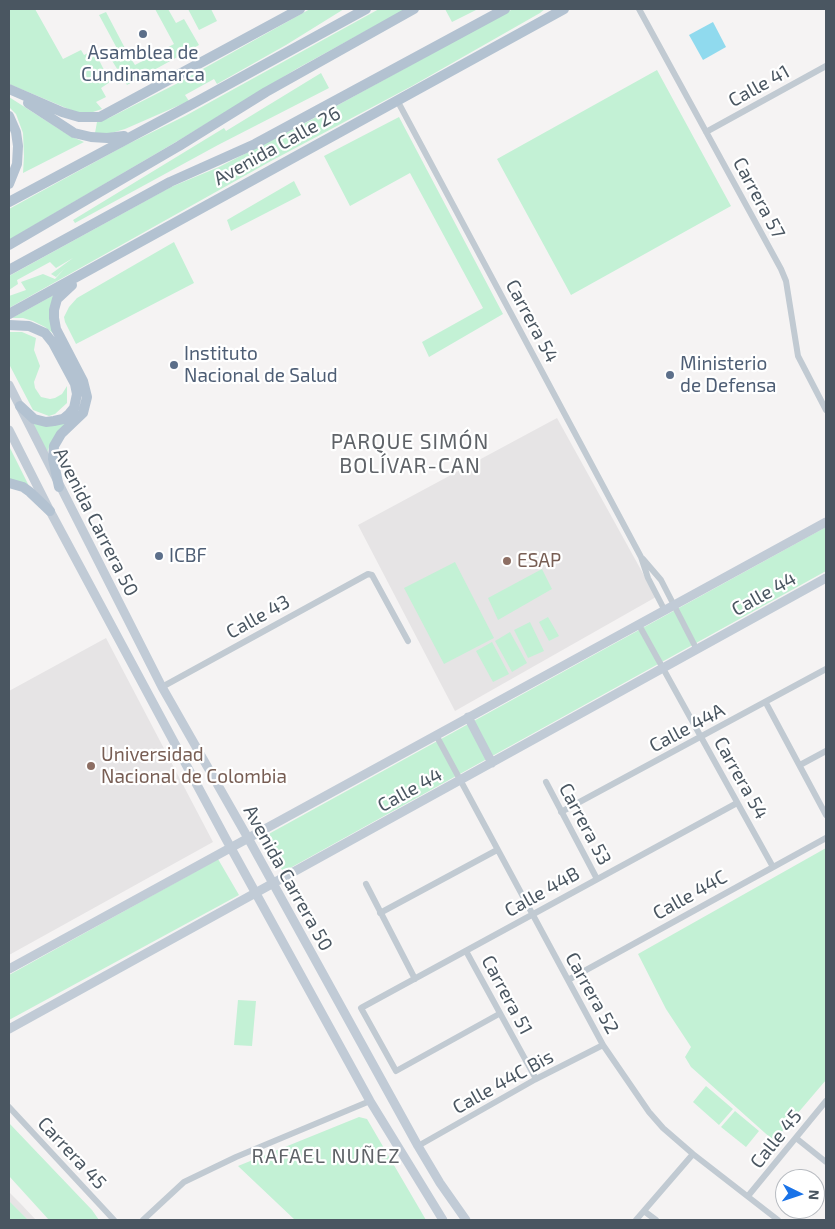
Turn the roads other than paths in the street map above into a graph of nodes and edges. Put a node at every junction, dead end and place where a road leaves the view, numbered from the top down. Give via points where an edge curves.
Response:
1 (300, 9) edge
2 (366, 9) edge
3 (414, 9) edge
4 (505, 9) edge
5 (550, 9) edge
6 (564, 9) edge
7 (640, 9) edge
8 (532, 26) junction
9 (826, 66) edge
10 (9, 89) edge
11 (398, 100) junction
12 (9, 116) edge
13 (706, 132) junction
14 (132, 135) junction
15 (9, 184) edge
16 (9, 202) edge
17 (9, 245) edge
18 (97, 266) junction
19 (9, 270) edge
20 (9, 314) edge
21 (9, 325) edge
22 (9, 385) edge
23 (18, 403) junction
24 (826, 410) edge
25 (9, 430) edge
26 (9, 483) edge
27 (59, 487) junction
28 (50, 511) junction
29 (826, 522) edge
30 (641, 557) junction
31 (826, 578) edge
32 (674, 606) junction
33 (665, 610) junction
34 (639, 625) junction
35 (408, 641) dead end
36 (697, 650) junction
37 (664, 668) junction
38 (826, 669) edge
39 (162, 686) junction
40 (766, 703) junction
41 (468, 717) junction
42 (436, 735) junction
43 (701, 737) junction
44 (826, 751) edge
45 (492, 763) junction
46 (800, 765) junction
47 (460, 781) junction
48 (546, 782) dead end
49 (738, 803) junction
50 (561, 812) junction
51 (826, 815) edge
52 (248, 838) junction
53 (826, 838) edge
54 (231, 848) junction
55 (497, 850) junction
56 (773, 867) junction
57 (597, 879) junction
58 (273, 884) junction
59 (366, 884) dead end
60 (256, 893) junction
61 (380, 912) junction
62 (532, 915) junction
63 (466, 951) junction
64 (9, 969) edge
65 (415, 979) junction
66 (568, 980) junction
67 (499, 1014) junction
68 (9, 1029) edge
69 (603, 1045) junction
70 (536, 1079) junction
71 (370, 1101) junction
72 (826, 1101) edge
73 (9, 1107) edge
74 (796, 1138) junction
75 (418, 1146) junction
76 (693, 1154) junction
77 (826, 1162) edge
78 (748, 1196) junction
79 (644, 1211) junction
80 (114, 1220) edge
81 (143, 1220) edge
82 (442, 1220) edge
83 (466, 1220) edge
84 (636, 1220) edge
85 (656, 1220) edge
86 (778, 1220) edge

1 - 10 main road via 100,117 79,117 62,112
2 - 14 main road
3 - 17 main road via 266,92
4 - 19 main road, Avenida Calle 26 via 255,144 170,182
5 - 8 main road
6 - 8 main road, Avenida Calle 26
7 - 13 street, Carrera 57
8 - 11 main road, Avenida Calle 26
9 - 13 street, Calle 41
10 - 14 main road via 74,132 107,138
11 - 18 main road, Avenida Calle 26
11 - 30 street, Carrera 54
12 - 15 main road via 18,146 17,164
13 - 24 street, Carrera 57 via 781,269 786,281 798,356
14 - 16 main road
18 - 20 main road, Avenida Calle 26
18 - 27 main road via 62,293 54,310 56,329 88,397 83,413 61,434 54,446
21 - 23 main road via 29,326 49,337 75,384 77,394 69,414 54,421 34,419
22 - 23 street, Avenida Carrera 50
23 - 27 street, Avenida Carrera 50
25 - 28 street, Avenida Carrera 50
26 - 28 main road via 23,487
27 - 39 street, Avenida Carrera 50
28 - 54 street, Avenida Carrera 50
29 - 32 street, Calle 44
30 - 32 street, Carrera 54 via 661,580
30 - 33 street, Carrera 54
31 - 36 street, Calle 44
32 - 33 street, Calle 44
32 - 36 street, Carrera 54
33 - 34 street, Calle 44
34 - 37 street, Carrera 54
34 - 41 street, Calle 44
35 - 39 street, Calle 43 via 372,575 368,574
36 - 37 street, Calle 44
37 - 43 street, Carrera 54
37 - 45 street, Calle 44
38 - 40 street, Calle 44A
39 - 52 street, Avenida Carrera 50
40 - 43 street, Calle 44A
40 - 46 street
41 - 42 street, Calle 44
41 - 45 street
42 - 47 street, Carrera 52
42 - 52 street, Calle 44
43 - 49 street, Carrera 54
43 - 50 street, Calle 44A
44 - 46 street
45 - 47 street, Calle 44
46 - 51 street
47 - 55 street, Carrera 52
47 - 58 street, Calle 44
48 - 50 street, Carrera 53
49 - 56 street, Carrera 54
49 - 57 street, Calle 44B
50 - 57 street, Carrera 53
52 - 54 street, Calle 44
52 - 58 street, Avenida Carrera 50
53 - 56 street, Calle 44C
54 - 60 street, Avenida Carrera 50
54 - 64 street, Calle 44
55 - 61 street
55 - 62 street, Carrera 52
56 - 66 street, Calle 44C
57 - 62 street, Calle 44B
58 - 60 street, Calle 44
58 - 75 street, Avenida Carrera 50
59 - 61 street
60 - 68 street, Calle 44
60 - 71 street, Avenida Carrera 50
61 - 65 street
62 - 63 street, Calle 44B
62 - 66 street, Carrera 52
63 - 65 street, Calle 44B
63 - 67 street, Carrera 51
65 - 67 street, Calle 44B via 362,1008 396,1071
66 - 69 street, Carrera 52
67 - 70 street, Carrera 51
69 - 70 street, Calle 44C Bis
69 - 76 street, Carrera 52 via 649,1112
70 - 75 street, Calle 44C Bis
71 - 81 street via 202,1172 184,1182
71 - 82 street, Avenida Carrera 50
72 - 74 street, Calle 45
73 - 80 street, Carrera 45
74 - 77 street
74 - 78 street, Calle 45
75 - 83 street, Avenida Carrera 50
76 - 78 street, Carrera 52
76 - 79 street
78 - 86 street, Carrera 52
79 - 84 street
79 - 85 street

